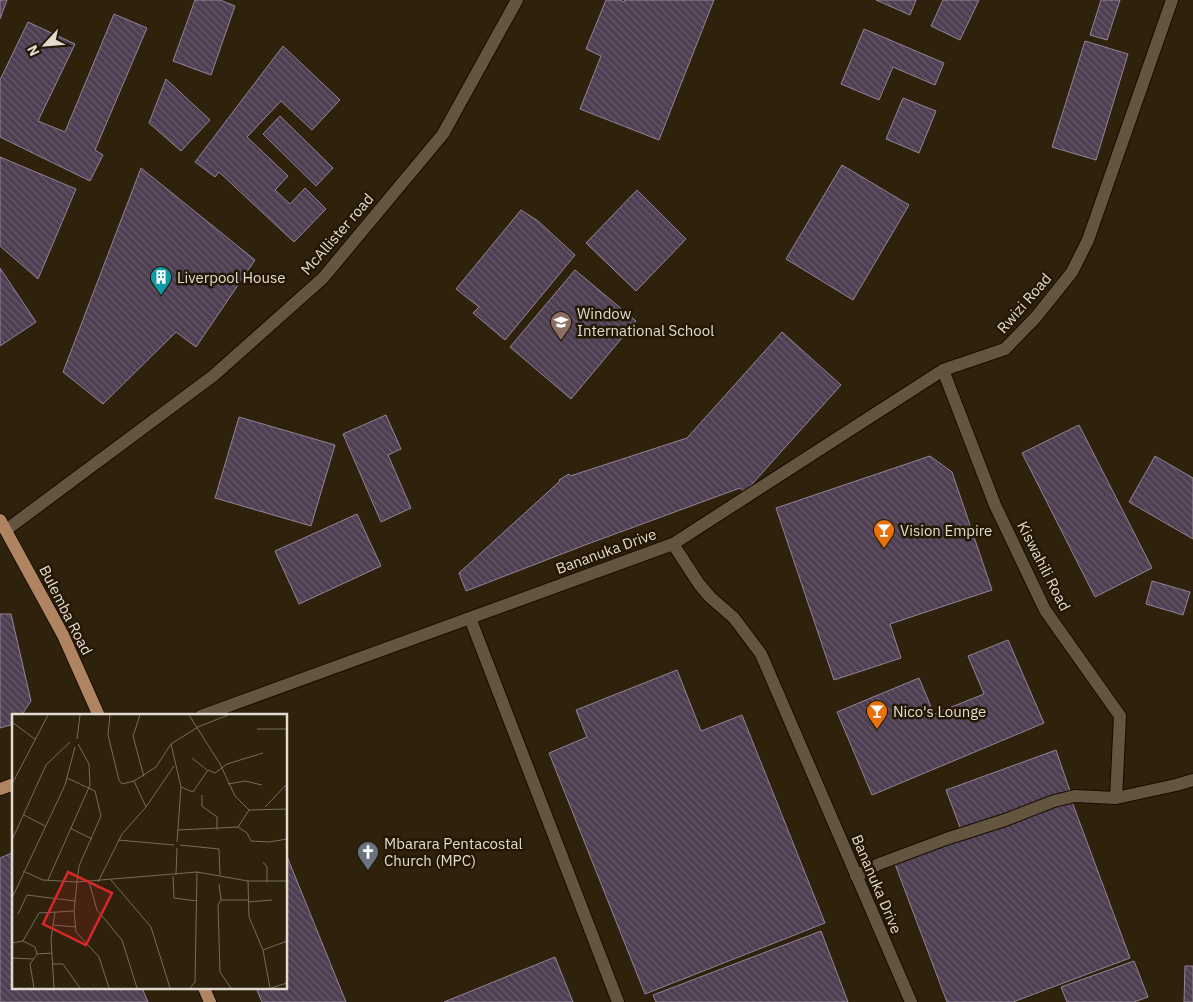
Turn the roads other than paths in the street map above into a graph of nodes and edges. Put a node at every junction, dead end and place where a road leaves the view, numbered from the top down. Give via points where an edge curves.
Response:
1 (517, 0) edge
2 (1172, 0) edge
3 (943, 370) junction
4 (3, 525) edge
5 (673, 544) junction
6 (470, 618) junction
7 (97, 714) edge
8 (206, 714) edge
9 (1193, 780) edge
10 (12, 785) edge
11 (0, 789) edge
12 (1116, 798) junction
13 (856, 876) junction
14 (205, 990) edge
15 (210, 1002) edge
16 (618, 1002) edge
17 (911, 1002) edge

1 - 4 street, McAllister road via 443,134 323,278 213,376
2 - 3 street, Rwizi Road via 1088,240 1072,272 1005,349
3 - 5 street, Rwizi Road
3 - 12 street, Kiswahili Road via 995,505 1045,610 1120,716
4 - 7 main road, Bulemba Road via 63,635
5 - 6 street, Bananuka Drive
5 - 13 street, Bananuka Drive via 705,590 734,618 761,654
6 - 8 street, Bananuka Drive
6 - 16 street
9 - 12 street
10 - 11 main road
12 - 13 street via 1075,796 1054,801 879,864
13 - 17 street, Bananuka Drive
14 - 15 main road

